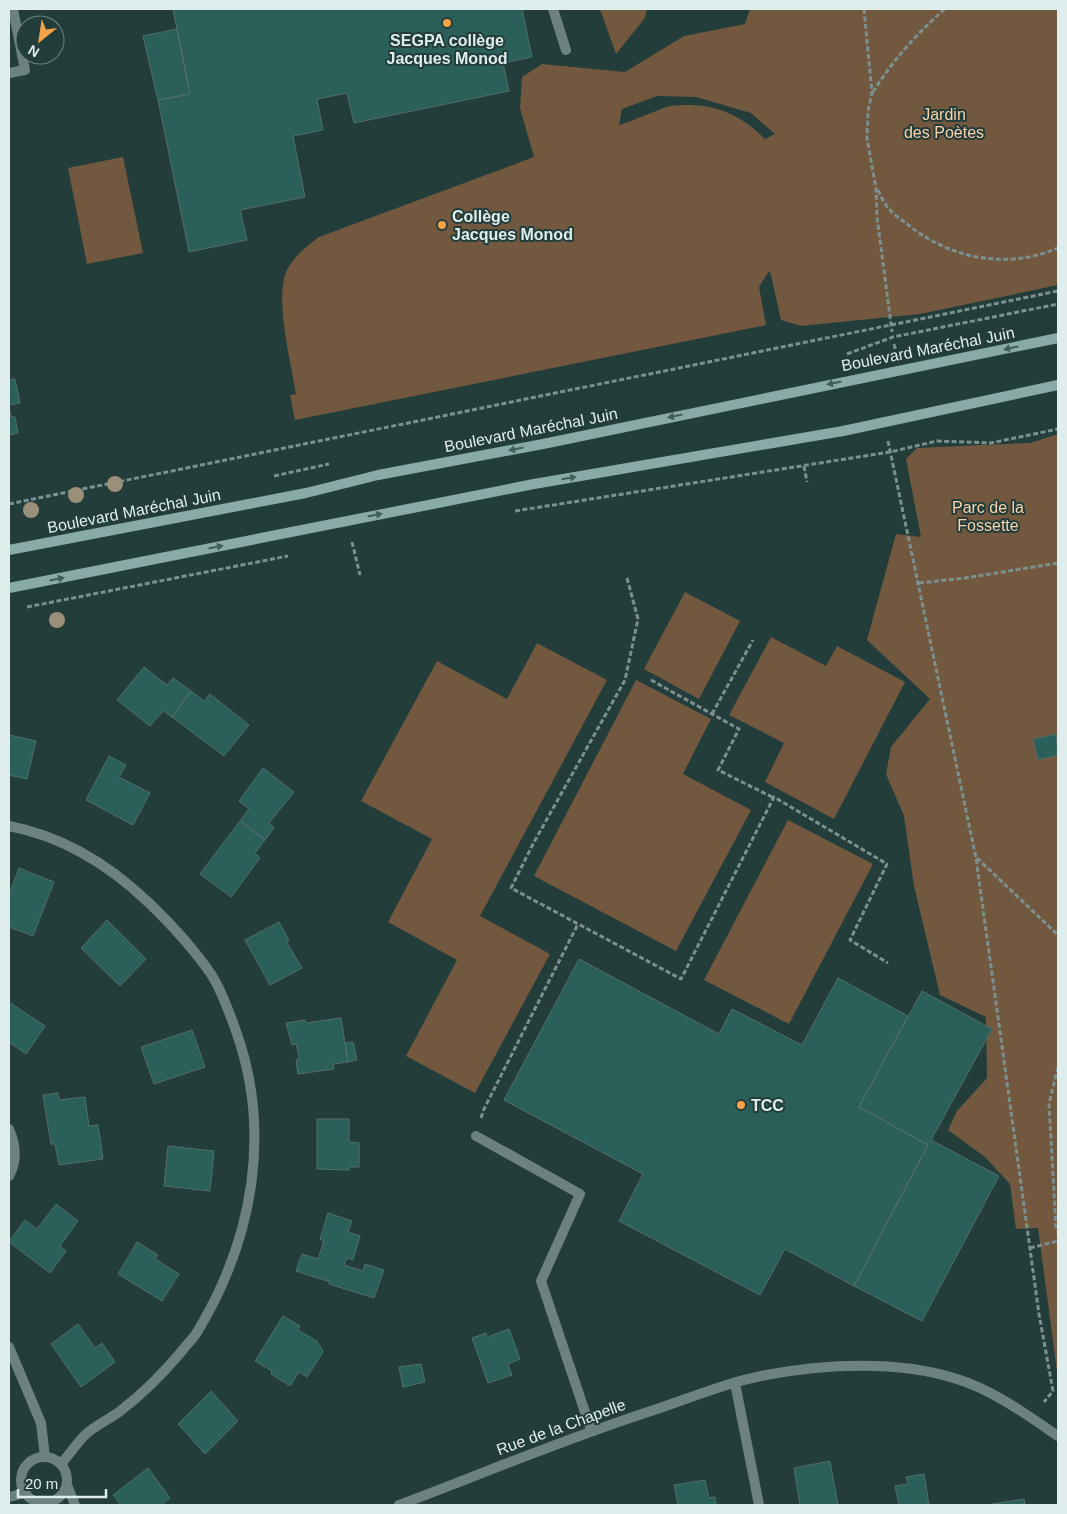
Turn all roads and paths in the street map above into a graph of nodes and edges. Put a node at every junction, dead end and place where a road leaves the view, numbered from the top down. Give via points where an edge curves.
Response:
1 (13, 9) edge
2 (553, 9) edge
3 (864, 9) edge
4 (945, 9) edge
5 (566, 50) dead end
6 (9, 73) edge
7 (872, 93) junction
8 (876, 188) junction
9 (1058, 248) edge
10 (1058, 291) edge
11 (1058, 304) edge
12 (891, 326) junction
13 (892, 332) dead end
14 (1058, 338) edge
15 (847, 354) dead end
16 (1058, 385) edge
17 (1058, 429) edge
18 (890, 452) junction
19 (804, 466) junction
20 (807, 482) dead end
21 (9, 504) edge
22 (510, 512) dead end
23 (362, 540) dead end
24 (352, 542) junction
25 (348, 544) dead end
26 (9, 550) edge
27 (290, 555) dead end
28 (1058, 563) edge
29 (360, 575) dead end
30 (627, 578) dead end
31 (919, 583) junction
32 (9, 588) edge
33 (26, 608) dead end
34 (753, 640) dead end
35 (651, 680) dead end
36 (712, 714) junction
37 (774, 798) junction
38 (9, 826) edge
39 (976, 858) junction
40 (578, 924) junction
41 (1058, 935) edge
42 (888, 963) dead end
43 (1058, 1066) edge
44 (9, 1129) edge
45 (476, 1136) joint
46 (9, 1176) edge
47 (1058, 1233) edge
48 (1058, 1241) edge
49 (1030, 1248) junction
50 (9, 1347) edge
51 (735, 1383) junction
52 (1031, 1418) junction
53 (591, 1430) junction
54 (1058, 1436) edge
55 (45, 1457) junction
56 (61, 1464) junction
57 (67, 1485) junction
58 (25, 1493) junction
59 (9, 1497) edge
60 (40, 1504) edge
61 (75, 1505) edge
62 (399, 1505) edge
63 (760, 1505) edge

1 - 6 street via 25,70
2 - 5 street
3 - 7 path
4 - 7 path via 898,56
7 - 8 path via 867,139
8 - 9 path via 889,210 936,244 957,253 1018,258
8 - 12 path
10 - 12 path
11 - 15 path via 893,337
12 - 13 path
12 - 21 path
14 -> 26 main road, Boulevard Maréchal Juin via 378,475 306,493
32 -> 16 main road via 534,484 843,431
17 - 18 path via 991,443 937,442
18 - 19 path
18 - 31 path
19 - 20 path
19 - 22 path
23 - 24 path
24 - 25 path
24 - 29 path
27 - 33 path
28 - 31 path
30 - 40 path via 638,619 625,680 511,888
31 - 39 path
34 - 36 path
35 - 36 path
36 - 37 path via 739,729 718,770
37 - 40 path via 681,979
37 - 42 path via 887,864 850,940
38 - 56 street via 26,829 78,849 129,884 170,923 211,974 228,1006 242,1046 255,1124 250,1198 240,1236 224,1283 198,1331 144,1393 86,1434
39 - 41 path
39 - 49 path
40 - 45 path via 484,1109
43 - 47 path via 1049,1104
44 - 46 street via 15,1143 14,1167
45 - 53 street via 580,1194 541,1281
48 - 49 path
49 - 52 path via 1053,1391
50 - 55 street via 41,1423
51 - 52 street, Rue de la Chapelle via 764,1375 816,1368 901,1368 957,1379
51 - 53 street, Rue de la Chapelle
51 - 63 street
52 - 54 street, Rue de la Chapelle
53 - 62 street, Rue de la Chapelle
55 - 56 street
55 - 58 street via 26,1466 21,1479
56 - 57 street
57 - 60 street via 60,1497
57 - 61 street
58 - 59 street
58 - 60 street

